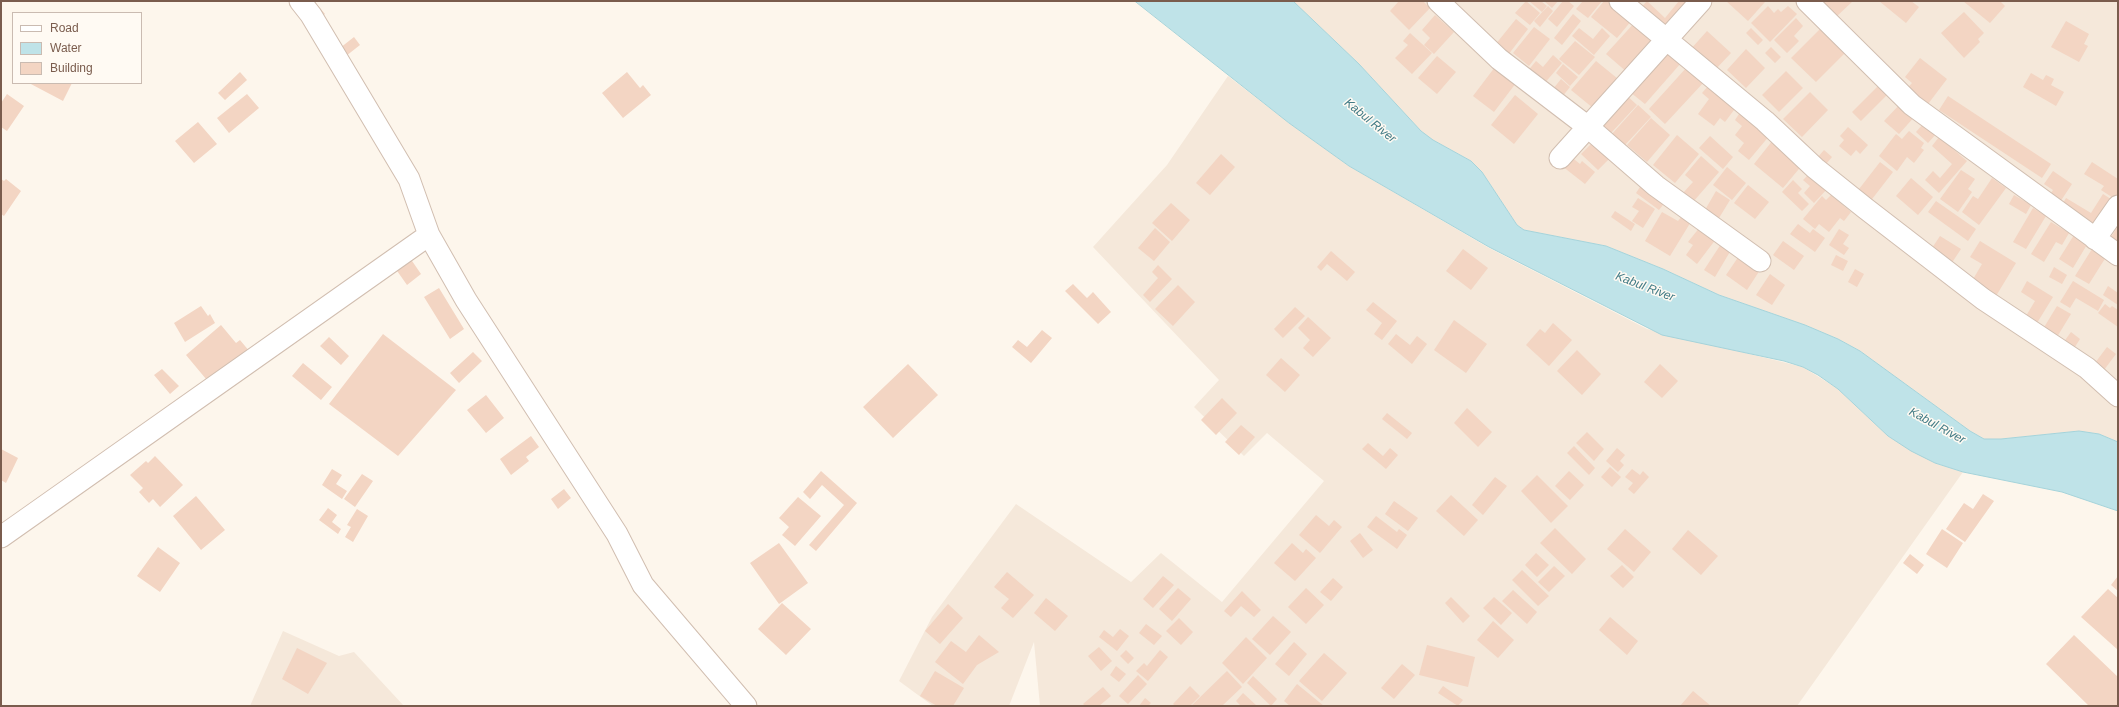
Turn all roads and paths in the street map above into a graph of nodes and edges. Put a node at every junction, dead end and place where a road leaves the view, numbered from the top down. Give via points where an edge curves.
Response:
1 (300, 1) edge
2 (1438, 1) edge
3 (1620, 1) edge
4 (1701, 1) edge
5 (1807, 1) edge
6 (1667, 39) junction
7 (1588, 127) junction
8 (1560, 158) dead end
9 (2118, 206) edge
10 (429, 235) junction
11 (2095, 239) junction
12 (2118, 255) edge
13 (1760, 261) dead end
14 (2118, 396) edge
15 (1, 537) edge
16 (746, 706) edge

1 - 10 street via 311,15 409,179
2 - 7 street via 1499,59
3 - 6 street
4 - 6 street
5 - 11 street via 1912,105
6 - 7 street
6 - 14 street via 1765,121 1815,168 1865,208 1983,299 2087,368
7 - 8 street
7 - 13 street via 1656,186
9 - 11 street
10 - 15 street
10 - 16 street via 466,300 617,534 643,585
11 - 12 street

